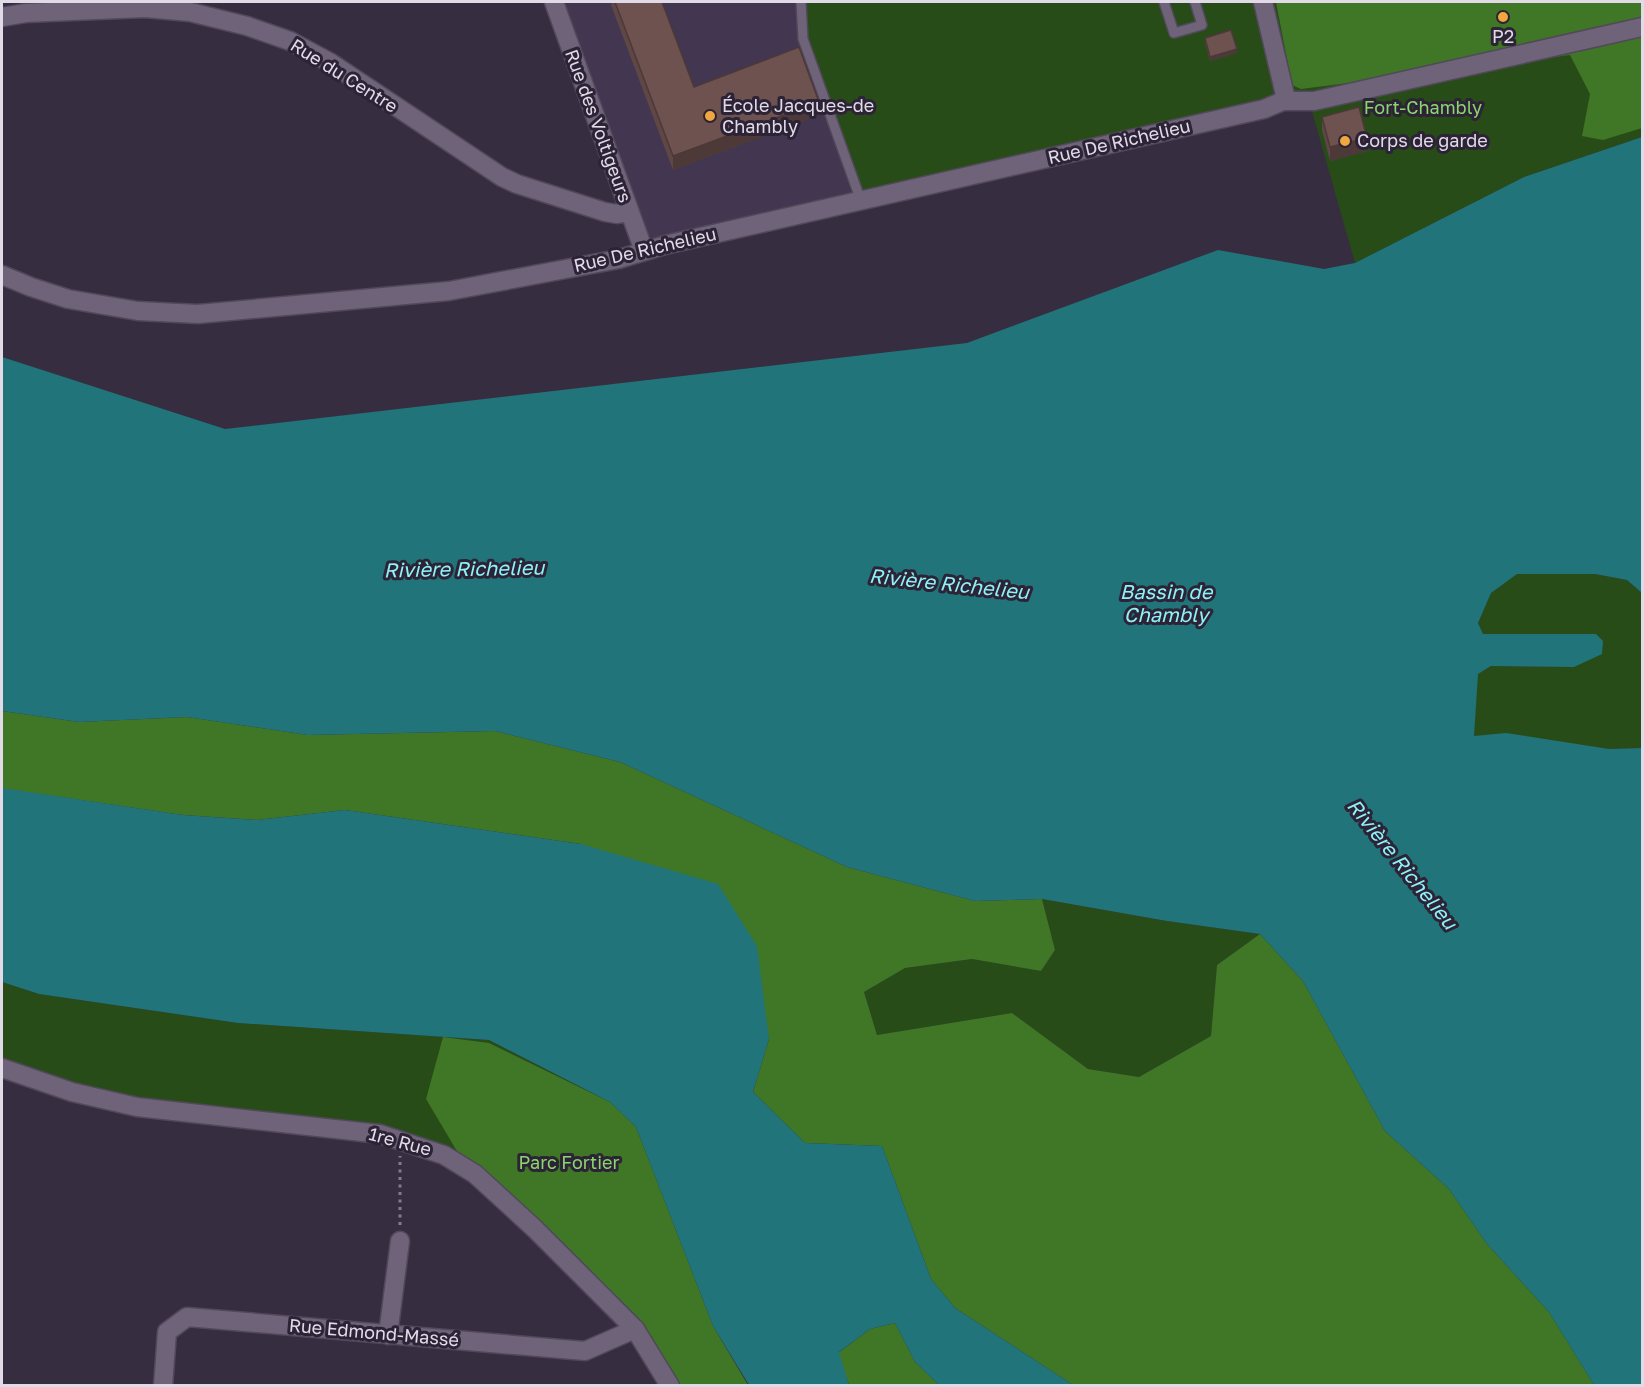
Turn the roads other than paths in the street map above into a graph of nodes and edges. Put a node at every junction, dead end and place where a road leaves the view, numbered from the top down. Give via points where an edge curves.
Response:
1 (554, 2) edge
2 (801, 2) edge
3 (1164, 2) edge
4 (1195, 2) edge
5 (1263, 2) edge
6 (2, 17) edge
7 (1642, 27) edge
8 (1283, 101) junction
9 (861, 201) junction
10 (629, 212) junction
11 (644, 251) junction
12 (2, 275) edge
13 (2, 1068) edge
14 (400, 1241) road end
15 (635, 1329) junction
16 (388, 1335) junction
17 (163, 1386) edge
18 (670, 1386) edge

1 - 10 street, Rue des Voltigeurs
2 - 9 lane via 803,39
3 - 4 lane via 1174,33 1202,25
5 - 8 street via 1286,95
6 - 10 street, Rue du Centre via 145,8 190,12 247,26 290,41 331,63 507,180 612,214
7 - 8 street, Rue De Richelieu via 1314,102
8 - 9 street, Rue De Richelieu
9 - 11 street, Rue De Richelieu
10 - 11 street, Rue des Voltigeurs
11 - 12 street, Rue De Richelieu via 449,291 198,314 138,311 68,298
13 - 15 street, 1re Rue via 72,1092 137,1107 380,1134 444,1155 475,1174
14 - 16 street
15 - 16 street, Rue Edmond-Massé via 585,1351
15 - 18 street, 1re Rue
16 - 17 street, Rue Edmond-Massé via 187,1317 167,1332

